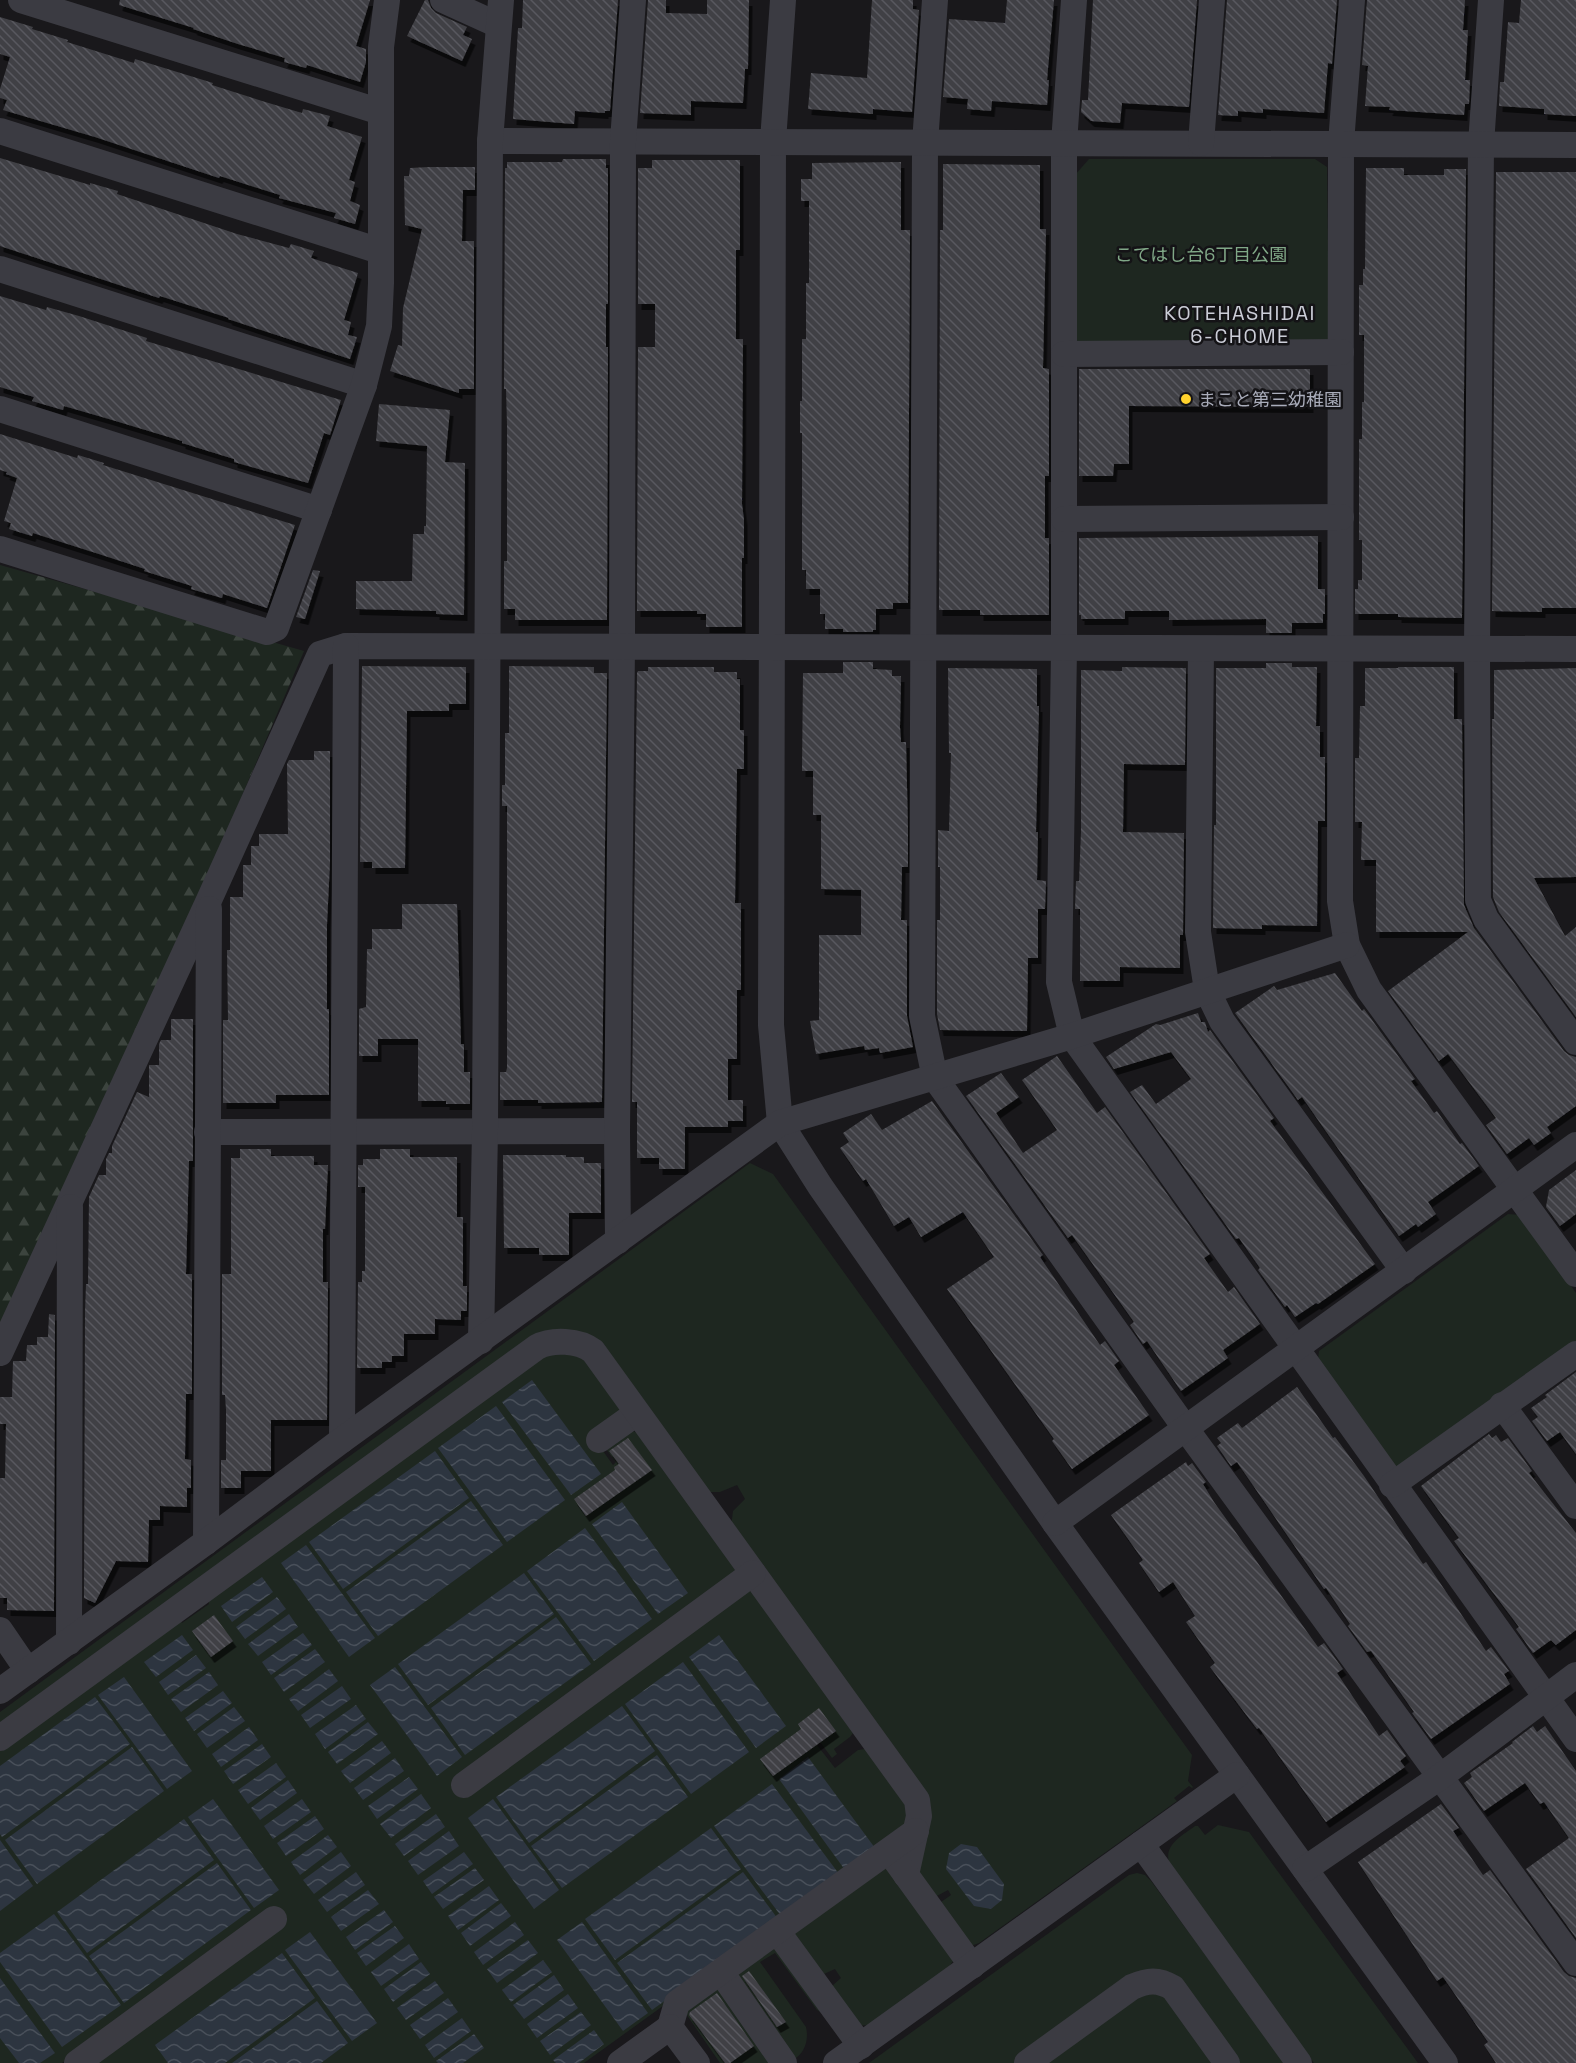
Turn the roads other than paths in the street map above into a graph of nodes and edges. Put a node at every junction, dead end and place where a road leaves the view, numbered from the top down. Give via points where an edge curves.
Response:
1 (21, 0) edge
2 (387, 0) edge
3 (443, 0) edge
4 (501, 0) edge
5 (633, 0) edge
6 (783, 0) edge
7 (935, 0) edge
8 (1074, 0) edge
9 (1212, 0) edge
10 (1352, 0) edge
11 (1491, 0) edge
12 (498, 25) junction
13 (381, 112) junction
14 (0, 131) edge
15 (490, 141) junction
16 (623, 141) junction
17 (773, 141) junction
18 (925, 143) junction
19 (1064, 143) junction
20 (1201, 143) junction
21 (1341, 143) junction
22 (1481, 144) junction
23 (1576, 145) edge
24 (380, 251) junction
25 (0, 269) edge
26 (1341, 352) junction
27 (1064, 354) junction
28 (364, 385) junction
29 (0, 409) edge
30 (319, 510) junction
31 (1341, 517) junction
32 (1064, 519) junction
33 (0, 549) edge
34 (346, 646) junction
35 (487, 647) junction
36 (622, 647) junction
37 (772, 647) junction
38 (924, 648) junction
39 (1064, 648) junction
40 (1202, 648) junction
41 (1339, 648) junction
42 (1477, 648) junction
43 (1576, 649) edge
44 (209, 900) junction
45 (1347, 945) junction
46 (1207, 990) junction
47 (1072, 1036) junction
48 (1576, 1042) edge
49 (936, 1078) junction
50 (780, 1123) junction
51 (207, 1131) junction
52 (343, 1131) junction
53 (485, 1131) junction
54 (617, 1131) junction
55 (1576, 1145) edge
56 (1515, 1188) junction
57 (70, 1199) junction
58 (618, 1241) junction
59 (1404, 1271) junction
60 (1576, 1274) edge
61 (481, 1341) junction
62 (1296, 1349) junction
63 (0, 1353) edge
64 (1576, 1354) edge
65 (1502, 1405) junction
66 (637, 1413) junction
67 (1186, 1429) junction
68 (342, 1440) junction
69 (599, 1440) dead end
70 (1392, 1485) junction
71 (1576, 1506) edge
72 (1055, 1523) junction
73 (206, 1542) junction
74 (753, 1573) junction
75 (0, 1630) edge
76 (69, 1642) junction
77 (28, 1671) junction
78 (1576, 1675) edge
79 (0, 1691) edge
80 (1545, 1697) junction
81 (0, 1738) edge
82 (1576, 1739) edge
83 (1237, 1775) junction
84 (1440, 1777) junction
85 (464, 1785) dead end
86 (916, 1831) junction
87 (1141, 1844) junction
88 (889, 1851) junction
89 (1305, 1869) junction
90 (906, 1875) junction
91 (274, 1919) dead end
92 (777, 1931) junction
93 (1576, 1963) edge
94 (972, 1966) junction
95 (721, 1972) junction
96 (670, 2027) junction
97 (861, 2046) junction
98 (77, 2063) edge
99 (620, 2063) edge
100 (697, 2063) edge
101 (784, 2063) edge
102 (836, 2063) edge
103 (1028, 2063) edge
104 (1227, 2063) edge
105 (1299, 2063) edge
106 (1445, 2063) edge

1 - 13 street
2 - 13 street via 381,47
3 - 12 street
4 - 12 street
5 - 16 street
6 - 17 street
7 - 18 street
8 - 19 street
9 - 20 street
10 - 21 street
11 - 22 street
12 - 15 street
13 - 24 street
14 - 24 street
15 - 16 street
15 - 35 street
16 - 17 street
16 - 36 street
17 - 18 street
17 - 37 street
18 - 19 street
18 - 38 street
19 - 20 street
19 - 27 street
20 - 21 street
21 - 22 street
21 - 26 street
22 - 23 street
22 - 42 street
24 - 28 street via 379,326
25 - 28 street
26 - 27 street
26 - 31 street
27 - 32 street
28 - 30 street
29 - 30 street
30 - 33 street via 276,628 267,632
31 - 32 street
31 - 41 street
32 - 39 street
34 - 35 street
34 - 44 street via 320,654
34 - 52 street
35 - 36 street
35 - 53 street
36 - 37 street
36 - 54 street
37 - 38 street
37 - 50 street via 771,1024
38 - 39 street
38 - 49 street via 922,1016
39 - 40 street
39 - 47 street via 1059,982
40 - 41 street
40 - 46 street via 1198,932
41 - 42 street
41 - 45 street via 1340,901
42 - 43 street
42 - 48 street via 1478,900 1486,919
44 - 51 street
44 - 57 street
45 - 46 street
45 - 56 street via 1369,990
46 - 47 street
46 - 59 street via 1222,1021
47 - 49 street
47 - 62 street
49 - 50 street
49 - 67 street
50 - 58 street
50 - 72 street
51 - 52 street
51 - 73 street
52 - 53 street
52 - 68 street
53 - 54 street
53 - 61 street
54 - 58 street
55 - 56 street
56 - 59 street
56 - 60 street
57 - 63 street
57 - 76 street
58 - 61 street
59 - 62 street
61 - 68 street
62 - 67 street
62 - 70 street
64 - 65 street
65 - 70 street
65 - 71 street
66 - 69 street
66 - 74 street
66 - 81 street via 587,1346 552,1342 537,1347
67 - 72 street
67 - 84 street
68 - 73 street
70 - 80 street
72 - 83 street
73 - 76 street
74 - 85 street
74 - 86 street via 917,1800
75 - 77 street
76 - 77 street
77 - 79 street
78 - 80 street
80 - 82 street
80 - 84 street
83 - 87 street
83 - 89 street
84 - 89 street
84 - 93 street
86 - 88 street
86 - 90 street
87 - 94 street
87 - 105 street
88 - 90 street
88 - 92 street
89 - 106 street
90 - 94 street
91 - 98 street
92 - 95 street
92 - 97 street
94 - 97 street
95 - 96 street via 677,2004
95 - 101 street
96 - 99 street
96 - 100 street
97 - 102 street
103 - 104 street via 1132,1987 1153,1981 1173,1988

